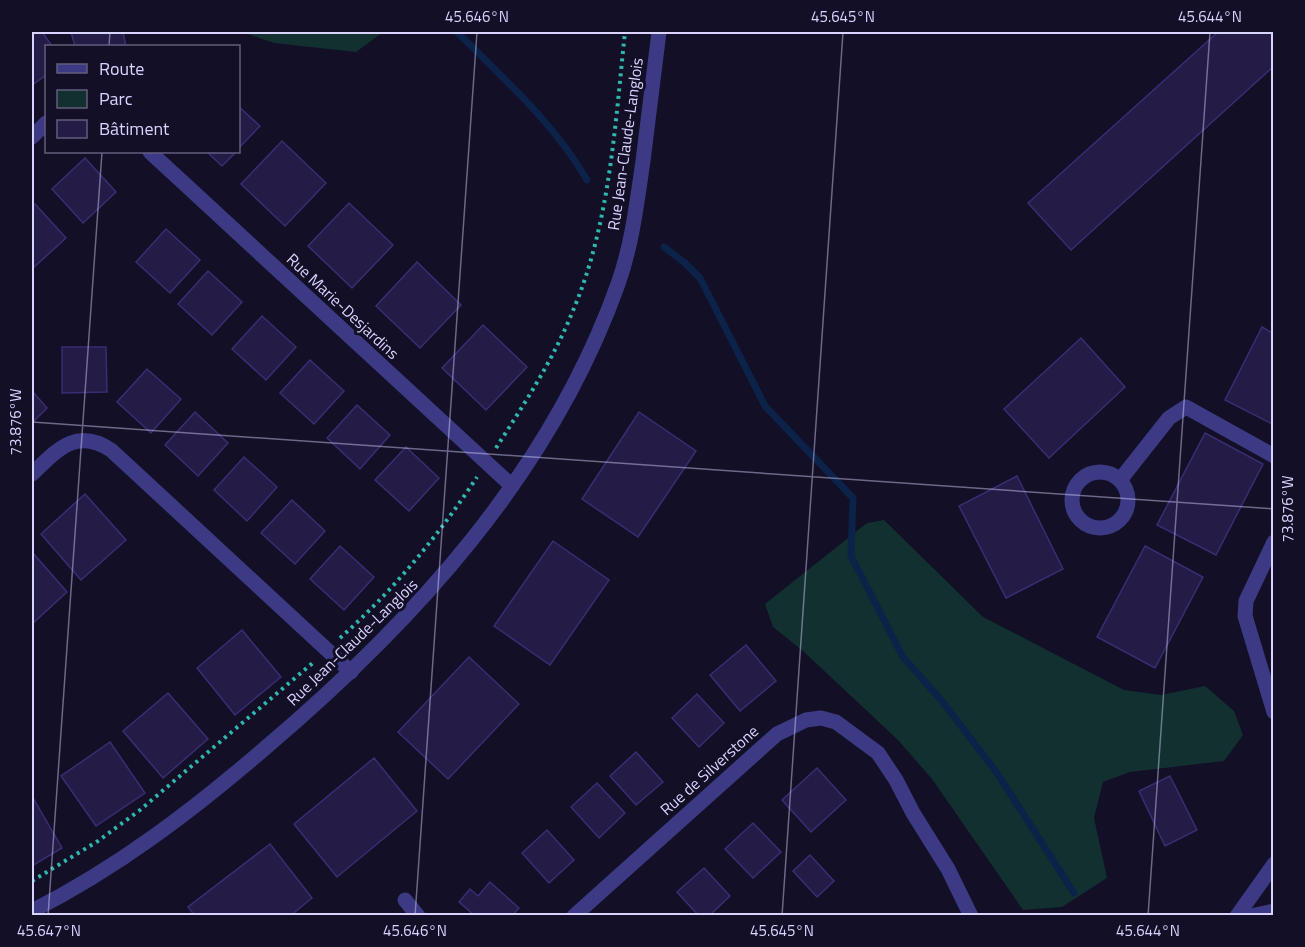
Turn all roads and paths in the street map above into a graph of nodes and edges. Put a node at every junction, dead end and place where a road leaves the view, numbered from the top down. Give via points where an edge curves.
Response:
1 (625, 32) edge
2 (659, 32) edge
3 (45, 124) edge
4 (32, 137) edge
5 (151, 153) edge
6 (502, 438) dead end
7 (1274, 456) edge
8 (32, 474) edge
9 (1120, 480) dead end
10 (473, 482) dead end
11 (512, 486) junction
12 (1274, 542) edge
13 (346, 633) dead end
14 (304, 671) dead end
15 (351, 672) junction
16 (1274, 712) edge
17 (1274, 864) edge
18 (32, 880) edge
19 (405, 900) dead end
20 (32, 911) edge
21 (1274, 911) edge
22 (418, 915) edge
23 (574, 915) edge
24 (971, 915) edge
25 (1237, 915) edge
26 (1251, 915) edge

1 - 6 path via 611,158 591,260 557,348
2 - 11 street, Rue Jean-Claude-Langlois via 637,201 619,280 574,384
3 - 4 street
5 - 11 street, Rue Marie-Desjardins
7 - 9 street via 1186,407 1169,418
8 - 15 street via 69,444 86,439 98,441
10 - 13 path via 413,562
11 - 15 street, Rue Jean-Claude-Langlois via 436,585
12 - 16 street via 1246,601 1245,616
14 - 18 path via 140,810 98,841
15 - 20 street, Rue Jean-Claude-Langlois via 215,792 157,836
17 - 25 street
19 - 22 street
21 - 26 street
23 - 24 street, Rue de Silverstone via 777,734 806,720 821,718 836,722 878,753

